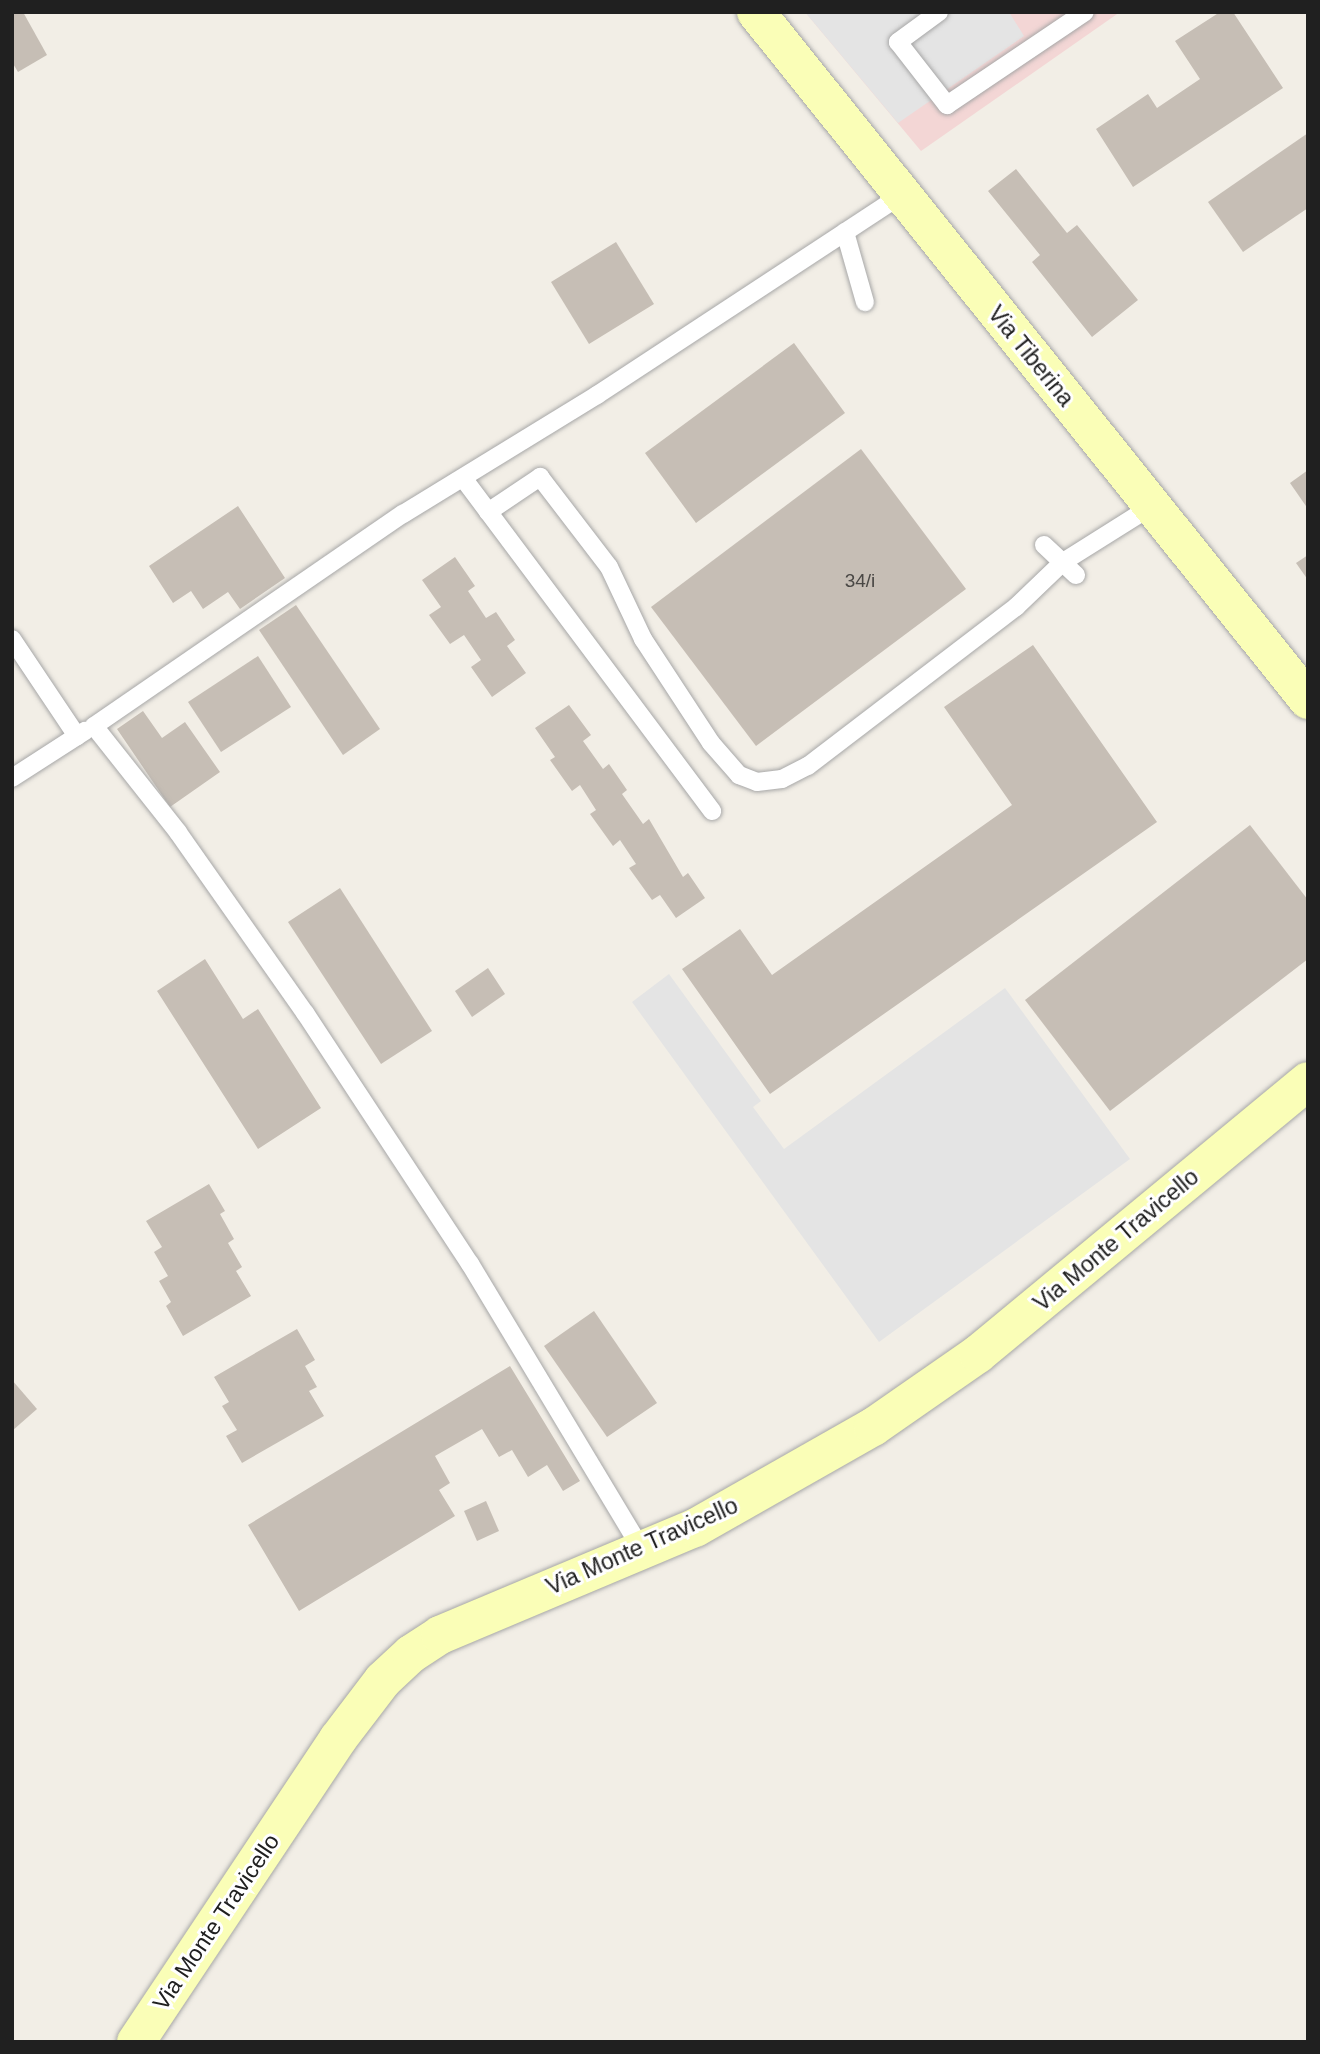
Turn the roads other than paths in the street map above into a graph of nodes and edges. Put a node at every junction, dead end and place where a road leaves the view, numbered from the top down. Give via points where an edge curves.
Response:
1 (756, 12) edge
2 (939, 12) edge
3 (1085, 12) edge
4 (901, 195) junction
5 (845, 232) junction
6 (864, 302) dead end
7 (463, 478) junction
8 (1152, 506) junction
9 (488, 512) junction
10 (1044, 545) dead end
11 (1063, 562) junction
12 (1076, 575) dead end
13 (12, 639) edge
14 (1308, 700) edge
15 (94, 726) junction
16 (77, 736) junction
17 (12, 778) edge
18 (712, 811) dead end
19 (1308, 1081) edge
20 (642, 1550) junction
21 (136, 2042) edge

1 - 4 street, Via Tiberina
2 - 3 lane via 898,42 947,105
4 - 5 lane
4 - 8 street, Via Tiberina
5 - 6 lane
5 - 7 lane
7 - 9 lane
7 - 15 lane via 284,593
8 - 11 lane
8 - 14 street, Via Tiberina
9 - 11 lane via 540,477 609,567 643,639 711,743 739,775 757,782 782,779 808,766 1016,607
9 - 18 lane
10 - 11 lane
11 - 12 lane
13 - 16 lane
15 - 16 lane
15 - 20 lane via 178,832 305,1013 470,1265
16 - 17 lane
19 - 20 street, Via Monte Travicello via 1029,1313 927,1391 695,1528
20 - 21 street, Via Monte Travicello via 440,1635 397,1666 314,1774

